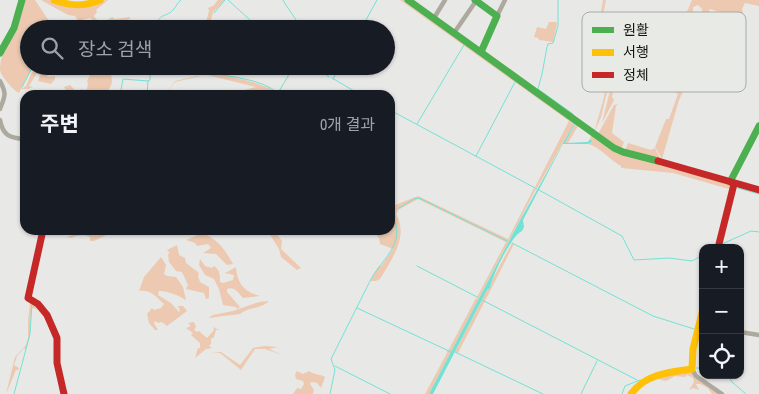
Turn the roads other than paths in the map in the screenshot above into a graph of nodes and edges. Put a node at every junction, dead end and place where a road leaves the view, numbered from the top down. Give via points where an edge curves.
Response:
1 (22, 0) edge
2 (54, 0) edge
3 (100, 0) edge
4 (444, 0) edge
5 (475, 0) edge
6 (505, 0) edge
7 (411, 1) edge
8 (497, 16) junction
9 (434, 18) junction
10 (454, 33) junction
11 (480, 52) junction
12 (0, 53) edge
13 (0, 81) edge
14 (0, 109) edge
15 (0, 120) edge
16 (759, 126) edge
17 (20, 139) edge
18 (732, 183) junction
19 (759, 190) edge
20 (42, 235) edge
21 (719, 244) edge
22 (699, 325) edge
23 (744, 333) edge
24 (759, 335) edge
25 (692, 369) junction
26 (64, 394) edge
27 (632, 394) edge
28 (722, 394) edge

1 - 12 street via 14,28
2 - 3 street via 81,6
4 - 9 street
5 - 8 street
5 - 10 street
6 - 8 street
7 - 9 street
8 - 11 street
9 - 10 street
10 - 11 street
11 - 18 street via 614,148
13 - 14 street via 5,98
15 - 17 street via 6,134
16 - 18 street
18 - 19 street
18 - 21 street
20 - 26 street via 28,298 47,315 57,338
22 - 25 street
23 - 24 street
25 - 27 street via 646,380
25 - 28 street via 696,376

